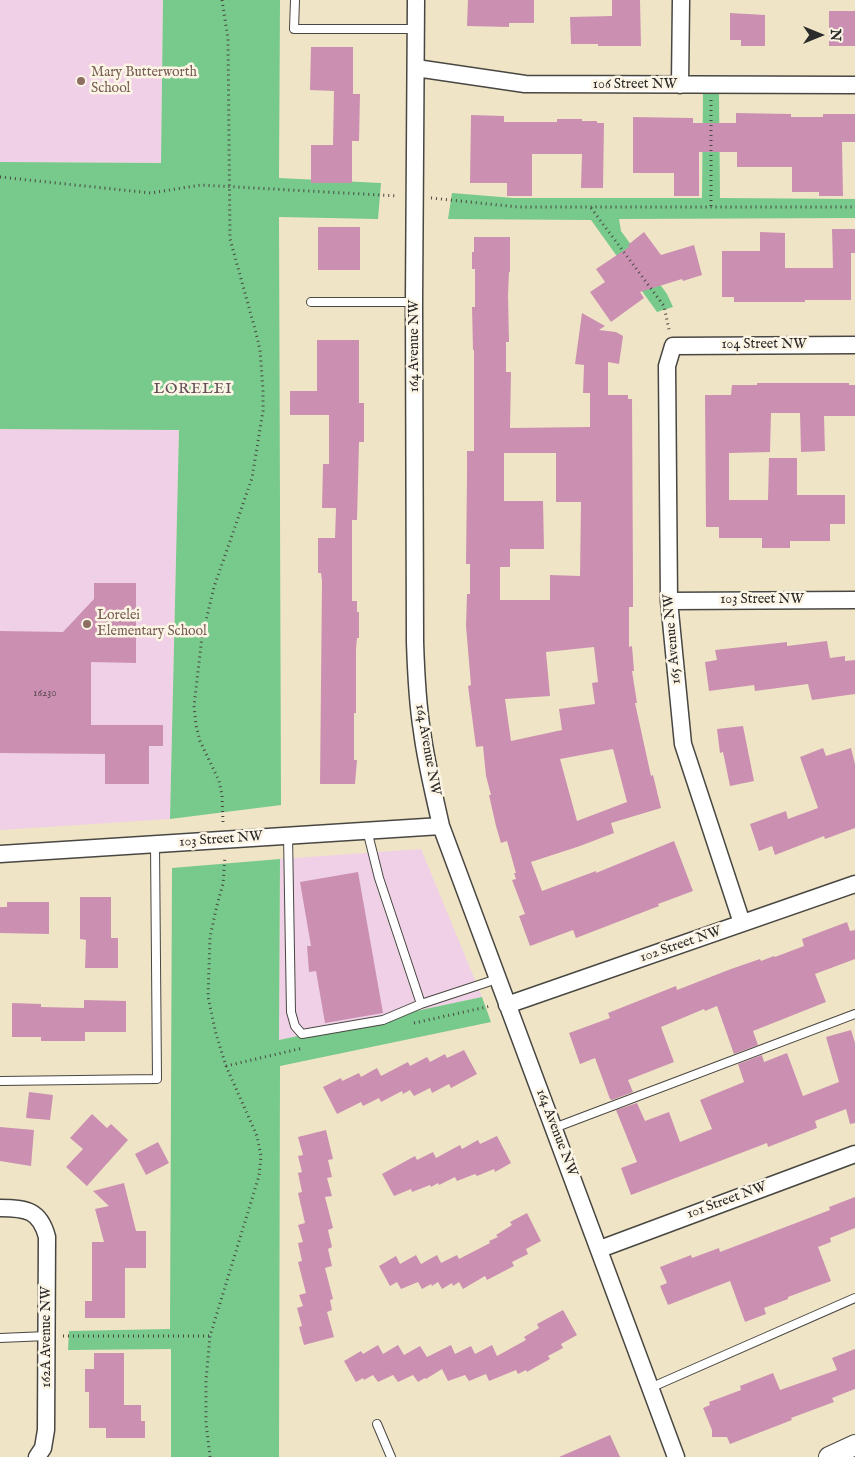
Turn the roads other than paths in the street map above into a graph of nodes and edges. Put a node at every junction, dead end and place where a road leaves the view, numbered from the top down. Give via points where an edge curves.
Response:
1 (295, 0) edge
2 (416, 0) edge
3 (681, 0) edge
4 (416, 29) junction
5 (416, 68) junction
6 (855, 84) edge
7 (680, 85) junction
8 (311, 302) dead end
9 (414, 302) junction
10 (855, 345) edge
11 (673, 346) joint
12 (855, 600) edge
13 (669, 601) junction
14 (441, 826) junction
15 (368, 830) junction
16 (288, 836) junction
17 (155, 844) junction
18 (0, 854) edge
19 (855, 884) edge
20 (742, 923) junction
21 (498, 979) junction
22 (421, 1004) junction
23 (507, 1005) junction
24 (855, 1014) edge
25 (0, 1081) edge
26 (554, 1128) junction
27 (855, 1154) edge
28 (0, 1208) edge
29 (600, 1249) junction
30 (855, 1298) edge
31 (47, 1336) junction
32 (0, 1338) edge
33 (650, 1388) junction
34 (377, 1424) dead end
35 (855, 1445) edge
36 (37, 1457) edge
37 (391, 1457) edge
38 (676, 1457) edge
39 (828, 1457) edge

1 - 4 lane via 294,29
2 - 4 street, 164 Avenue NW
3 - 7 street
4 - 5 street, 164 Avenue NW
5 - 7 street, 106 Street NW via 525,84
5 - 9 street, 164 Avenue NW
6 - 7 street, 106 Street NW
8 - 9 lane
9 - 14 street, 164 Avenue NW via 417,686 428,769
10 - 11 street, 104 Street NW
11 - 13 street, 165 Avenue NW via 667,366
12 - 13 street, 103 Street NW
13 - 20 street, 165 Avenue NW via 683,744
14 - 15 street, 103 Street NW
14 - 21 street, 164 Avenue NW
15 - 16 street, 103 Street NW
15 - 22 lane via 379,878
16 - 17 street, 103 Street NW
16 - 22 lane via 291,1012 295,1026 302,1034 383,1020
17 - 18 street, 103 Street NW
17 - 25 lane via 157,1079
19 - 20 street, 102 Street NW
20 - 23 street, 102 Street NW
21 - 22 lane
21 - 23 street, 164 Avenue NW
23 - 26 street, 164 Avenue NW
24 - 26 lane
26 - 29 street, 164 Avenue NW
27 - 29 street, 101 Street NW
28 - 31 street, 162A Avenue NW via 26,1210 39,1217 44,1226 47,1238
29 - 33 street, 164 Avenue NW
30 - 33 lane
31 - 32 lane
31 - 36 street, 162A Avenue NW via 46,1430 43,1448
33 - 38 street, 164 Avenue NW
34 - 37 lane
35 - 39 street

